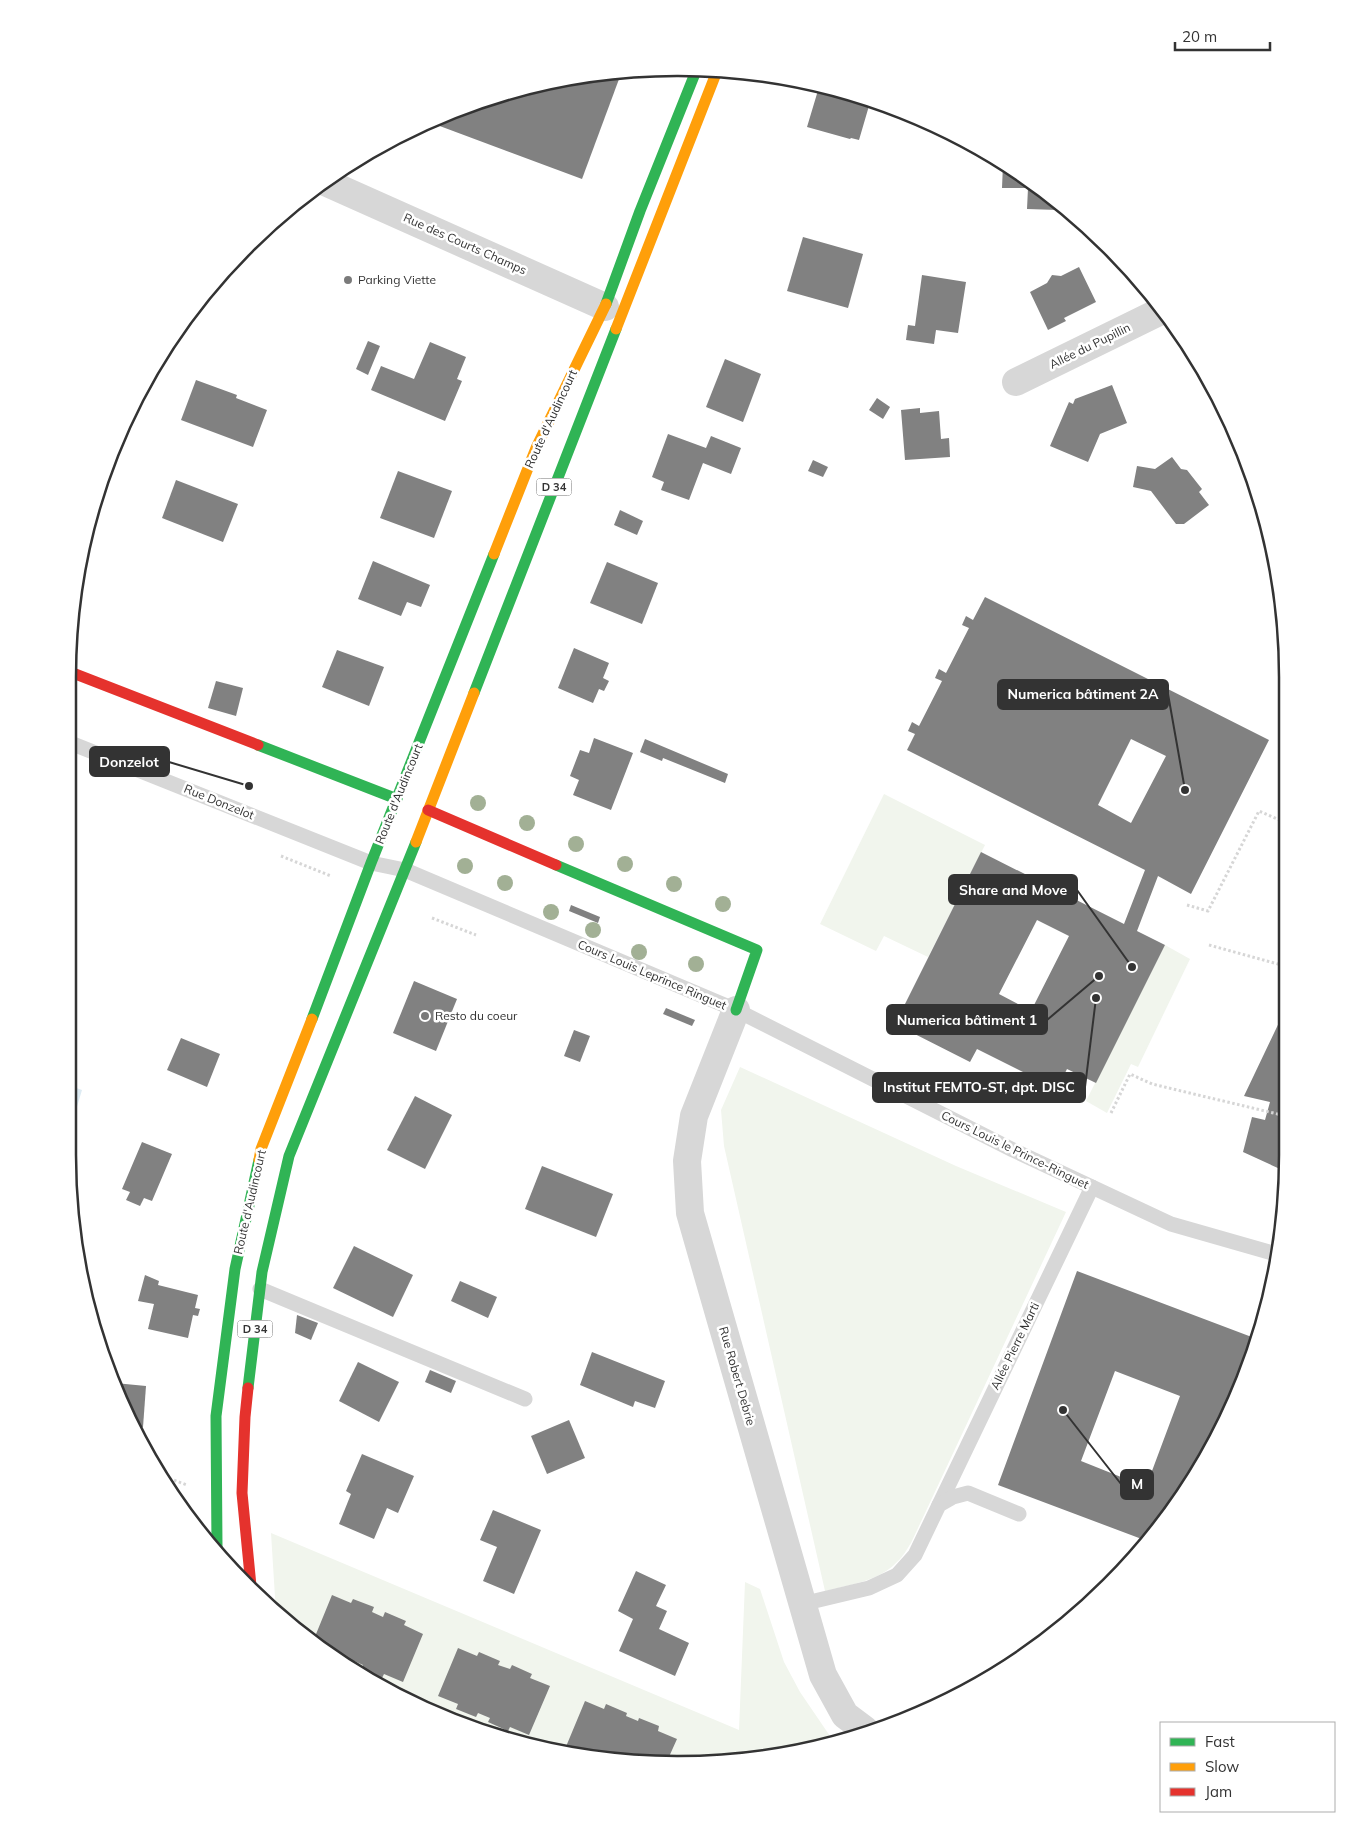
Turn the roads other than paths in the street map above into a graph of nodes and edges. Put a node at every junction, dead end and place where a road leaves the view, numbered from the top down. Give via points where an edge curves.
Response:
1 (694, 77) edge
2 (715, 78) edge
3 (332, 185) edge
4 (604, 307) junction
5 (1157, 313) edge
6 (1016, 382) dead end
7 (76, 674) edge
8 (76, 745) edge
9 (401, 800) junction
10 (424, 808) junction
11 (371, 862) junction
12 (405, 870) junction
13 (736, 1010) junction
14 (1092, 1187) junction
15 (1271, 1252) edge
16 (260, 1289) junction
17 (525, 1399) dead end
18 (939, 1505) junction
19 (1019, 1514) dead end
20 (217, 1541) edge
21 (250, 1578) edge
22 (802, 1604) junction
23 (861, 1727) edge

1 - 4 main road, Route d'Audincourt / D 34
2 - 10 main road, Route d'Audincourt / D 34
3 - 4 street, Rue des Courts Champs
4 - 9 main road, Route d'Audincourt / D 34 via 536,448
5 - 6 street, Allée du Pupillin
7 - 9 main road
8 - 11 lane, Rue Donzelot
9 - 11 main road, Route d'Audincourt / D 34
10 - 12 main road, Route d'Audincourt / D 34
10 - 13 main road, Cours Louis Leprince Ringuet via 757,950
11 - 12 lane, Cours Louis Leprince Ringuet
11 - 20 main road, Route d'Audincourt / D 34 via 261,1149 235,1268 216,1416
12 - 13 lane, Cours Louis Leprince Ringuet
12 - 16 main road, Route d'Audincourt / D 34 via 289,1156
13 - 14 lane, Cours Louis le Prince-Ringuet
13 - 22 street, Rue Robert Debrie via 694,1116 687,1161 690,1214
14 - 15 lane, Cours Louis le Prince-Ringuet via 1171,1224
14 - 18 lane, Allée Pierre Marti
16 - 17 lane
16 - 21 main road, Route d'Audincourt / D 34 via 245,1417 242,1483
18 - 19 lane via 968,1493
18 - 22 lane, Allée Pierre Marti via 915,1555 897,1575 870,1588
22 - 23 street, Rue Robert Debrie via 823,1675 845,1715

